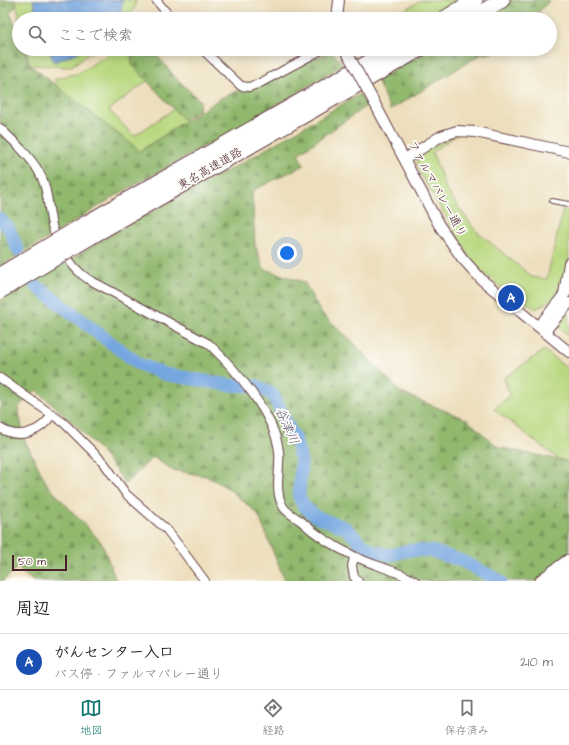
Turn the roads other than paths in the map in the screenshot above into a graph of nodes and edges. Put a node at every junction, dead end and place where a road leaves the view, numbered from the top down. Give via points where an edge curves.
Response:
1 (156, 0) edge
2 (339, 0) edge
3 (475, 0) edge
4 (502, 0) edge
5 (166, 12) edge
6 (338, 12) edge
7 (455, 12) edge
8 (482, 12) edge
9 (209, 56) edge
10 (309, 56) edge
11 (349, 56) edge
12 (380, 56) edge
13 (407, 56) edge
14 (0, 128) edge
15 (569, 152) edge
16 (405, 159) junction
17 (552, 201) dead end
18 (567, 203) edge
19 (88, 230) junction
20 (569, 263) edge
21 (0, 275) edge
22 (0, 291) edge
23 (568, 293) edge
24 (542, 329) junction
25 (569, 352) edge
26 (0, 378) edge
27 (52, 414) junction
28 (0, 428) edge
29 (354, 556) junction
30 (569, 562) edge
31 (569, 576) edge
32 (205, 581) edge
33 (358, 581) edge
34 (415, 581) edge
35 (543, 581) edge
36 (562, 581) edge

1 - 5 street
2 - 6 street
3 - 7 highway
4 - 8 highway
9 - 10 street via 241,86 249,87
11 - 16 street, ファルマバレー通り, bridge
12 - 19 highway, 東名高速道路
13 - 19 highway, 東名高速道路
14 - 29 street via 27,155 41,177 49,199 53,228 71,264 82,275 208,344 222,356 260,405 276,438 279,452 279,491 285,509 313,532
15 - 16 street via 475,132 457,131 441,136
16 - 24 street, ファルマバレー通り via 439,225 462,258 482,280
17 - 18 lane
19 - 21 highway, 東名高速道路, bridge
19 - 22 highway, 東名高速道路, bridge
20 - 23 street
23 - 24 street
24 - 25 street, ファルマバレー通り
26 - 27 street
27 - 28 street via 45,424 29,433 12,434
27 - 32 street via 104,463 126,494 167,530
29 - 33 street via 352,566 354,577
29 - 34 street via 401,573
30 - 35 highway
31 - 36 highway

